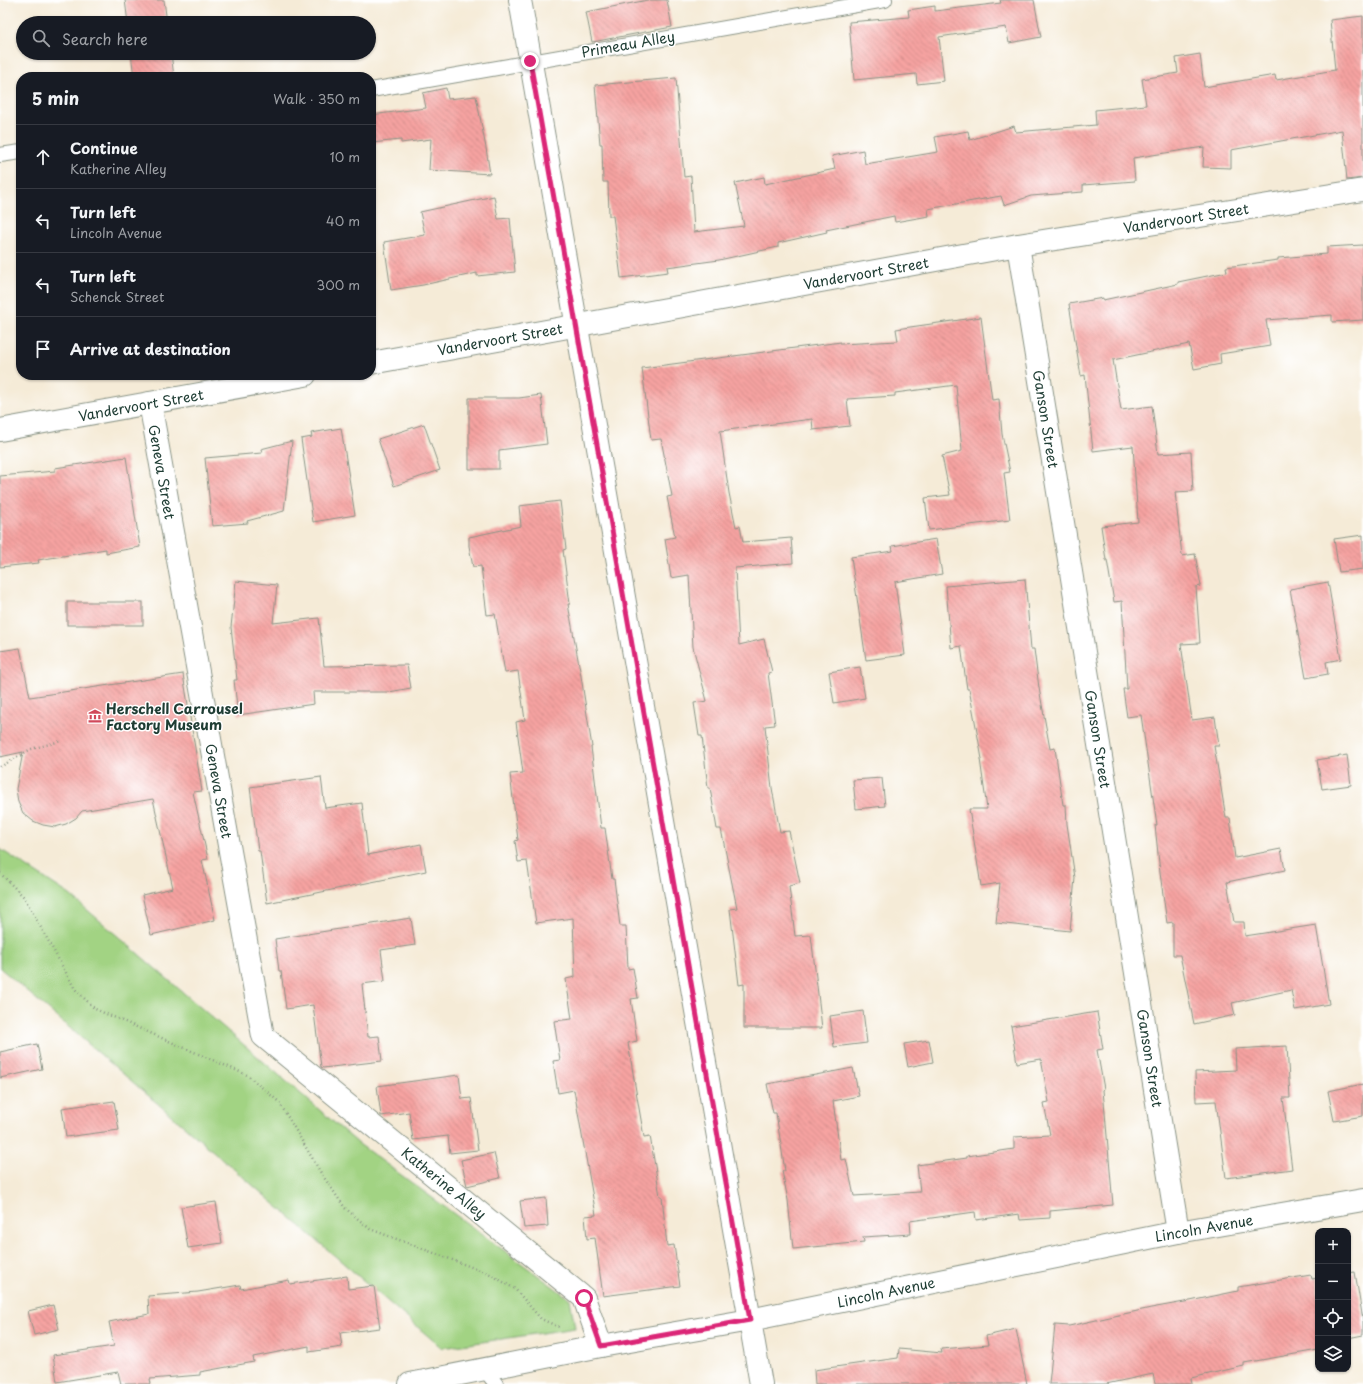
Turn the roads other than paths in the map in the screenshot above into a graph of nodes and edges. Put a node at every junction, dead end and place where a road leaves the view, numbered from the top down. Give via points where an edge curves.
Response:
1 (520, 0) edge
2 (885, 0) edge
3 (530, 61) junction
4 (376, 89) edge
5 (16, 153) edge
6 (0, 156) edge
7 (1363, 190) edge
8 (1018, 245) junction
9 (575, 326) junction
10 (376, 362) edge
11 (277, 380) edge
12 (150, 403) junction
13 (0, 430) edge
14 (263, 1036) joint
15 (1363, 1200) edge
16 (1178, 1232) junction
17 (750, 1320) junction
18 (601, 1346) junction
19 (490, 1377) edge
20 (410, 1384) edge
21 (761, 1384) edge

1 - 3 street
2 - 3 lane, Primeau Alley
3 - 4 lane, Primeau Alley
3 - 9 street
5 - 6 lane
7 - 8 street, Vandervoort Street
8 - 9 street, Vandervoort Street
8 - 16 street, Ganson Street
9 - 10 street, Vandervoort Street
9 - 17 street
11 - 12 street, Vandervoort Street
12 - 13 street, Vandervoort Street
12 - 14 street, Geneva Street
14 - 18 street, Katherine Alley via 584,1298
15 - 16 street, Lincoln Avenue
16 - 17 street, Lincoln Avenue
17 - 18 street, Lincoln Avenue
17 - 21 street
18 - 19 street, Lincoln Avenue
19 - 20 street, Lincoln Avenue

